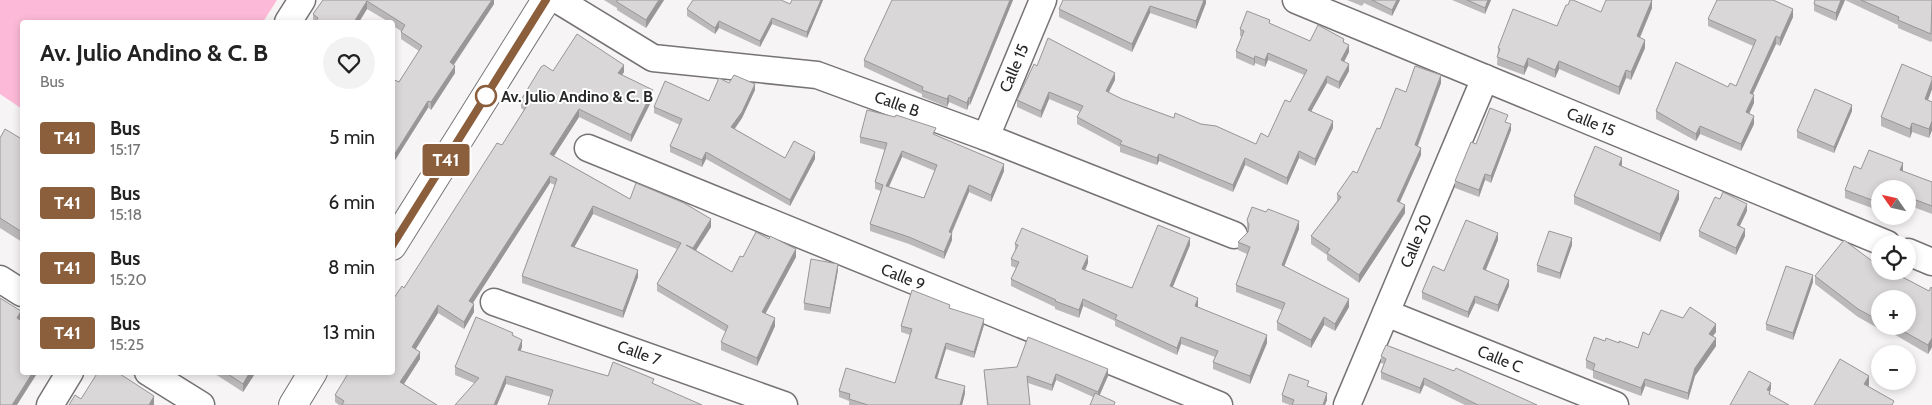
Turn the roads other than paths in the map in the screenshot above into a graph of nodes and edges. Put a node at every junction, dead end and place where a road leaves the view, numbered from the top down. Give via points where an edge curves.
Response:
1 (302, 0) edge
2 (546, 0) edge
3 (558, 0) edge
4 (1043, 0) edge
5 (1296, 0) edge
6 (289, 20) edge
7 (1485, 78) junction
8 (986, 137) junction
9 (588, 148) dead end
10 (1234, 235) dead end
11 (1871, 237) edge
12 (395, 241) edge
13 (1916, 255) edge
14 (1932, 262) edge
15 (0, 279) edge
16 (20, 292) edge
17 (494, 302) dead end
18 (1386, 314) junction
19 (68, 375) edge
20 (153, 375) edge
21 (311, 375) edge
22 (50, 405) edge
23 (201, 405) edge
24 (293, 405) edge
25 (784, 405) edge
26 (1219, 405) edge
27 (1347, 405) edge
28 (1615, 405) edge

1 - 6 street
2 - 12 street
3 - 8 street, Calle B via 653,58 817,75
4 - 8 street, Calle 15
5 - 7 street, Calle 15
7 - 11 street, Calle 15
7 - 18 street, Calle 20
8 - 10 street, Calle B
9 - 26 street, Calle 9
13 - 14 street
15 - 16 street
17 - 25 street, Calle 7
18 - 27 street, Calle 20
18 - 28 street, Calle C
19 - 22 street
20 - 23 street
21 - 24 street

